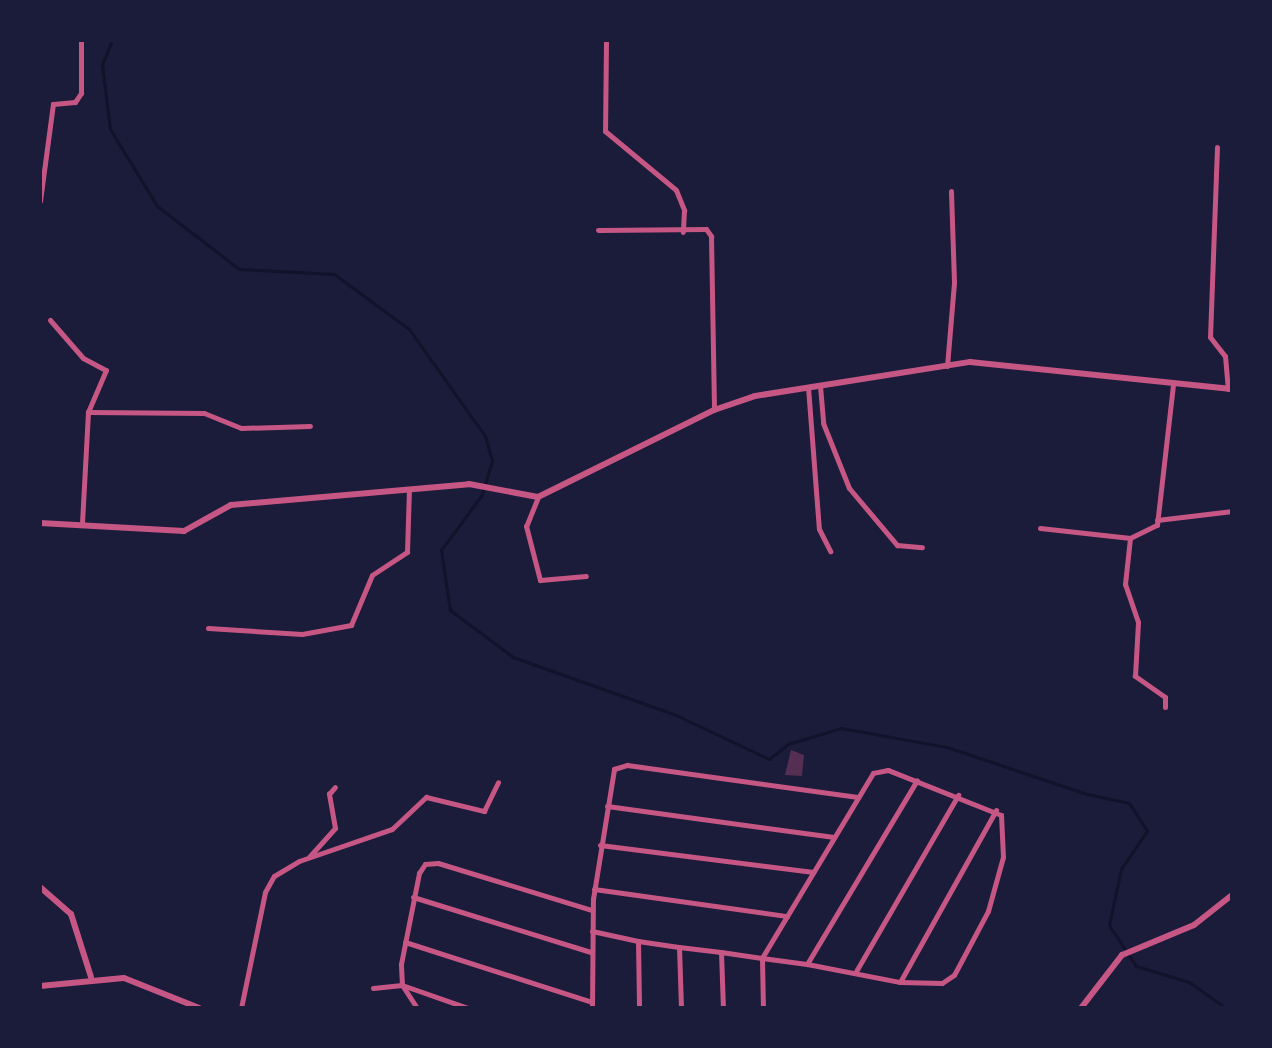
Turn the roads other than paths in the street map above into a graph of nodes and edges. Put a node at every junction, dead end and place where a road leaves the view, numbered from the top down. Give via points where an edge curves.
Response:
1 (81, 40) edge
2 (606, 40) edge
3 (1217, 147) dead end
4 (951, 191) dead end
5 (40, 201) edge
6 (598, 230) dead end
7 (683, 232) junction
8 (50, 320) dead end
9 (947, 366) junction
10 (1173, 384) junction
11 (820, 385) junction
12 (808, 386) junction
13 (1230, 389) edge
14 (714, 410) junction
15 (88, 412) junction
16 (310, 426) dead end
17 (409, 489) junction
18 (538, 497) junction
19 (1232, 511) edge
20 (1157, 520) junction
21 (40, 523) edge
22 (82, 524) junction
23 (1040, 528) dead end
24 (1130, 538) junction
25 (922, 547) dead end
26 (830, 551) dead end
27 (586, 576) dead end
28 (208, 628) dead end
29 (1165, 707) dead end
30 (917, 780) junction
31 (498, 782) dead end
32 (335, 787) dead end
33 (958, 795) junction
34 (858, 797) junction
35 (607, 806) junction
36 (996, 810) junction
37 (834, 837) junction
38 (600, 845) junction
39 (308, 858) junction
40 (813, 872) junction
41 (40, 887) edge
42 (594, 889) junction
43 (1232, 895) edge
44 (413, 897) junction
45 (592, 910) junction
46 (787, 916) junction
47 (592, 931) junction
48 (638, 941) junction
49 (405, 942) junction
50 (679, 947) junction
51 (591, 952) junction
52 (721, 952) junction
53 (762, 958) junction
54 (807, 964) junction
55 (855, 973) junction
56 (91, 977) junction
57 (900, 982) junction
58 (402, 985) junction
59 (40, 986) edge
60 (373, 988) dead end
61 (592, 1005) edge
62 (199, 1008) edge
63 (241, 1008) edge
64 (417, 1008) edge
65 (468, 1008) edge
66 (639, 1008) edge
67 (681, 1008) edge
68 (723, 1008) edge
69 (763, 1008) edge
70 (1081, 1008) edge

1 - 5 street via 81,93 75,102 53,104
2 - 7 street via 605,131 676,190 684,210
3 - 13 street via 1210,337 1225,356
4 - 9 street via 954,282
6 - 7 street
7 - 14 street via 706,229 711,236
8 - 15 street via 83,358 106,370
9 - 10 street via 1011,364
9 - 11 street
10 - 13 street
10 - 20 street
11 - 12 street
11 - 25 street via 823,423 849,488 897,545
12 - 14 street
12 - 26 street via 819,529
14 - 18 street
15 - 16 street via 204,413 241,428
15 - 22 street
17 - 18 street via 480,485
17 - 22 street via 231,505 184,531
17 - 28 street via 407,552 372,575 351,625 302,634
18 - 27 street via 526,526 540,580
19 - 20 street
20 - 24 street via 1155,530
21 - 22 street
23 - 24 street
24 - 29 street via 1125,584 1138,622 1135,676 1165,697
30 - 33 street
30 - 34 street via 878,770
30 - 54 street
31 - 39 street via 484,811 426,797 392,829
32 - 39 street via 329,794 335,828
33 - 36 street
33 - 55 street
34 - 35 street via 627,765 612,772
34 - 37 street
35 - 37 street
35 - 38 street
36 - 57 street
36 - 57 street via 1004,821 1003,857 975,940 949,980 937,985
37 - 40 street
38 - 40 street
38 - 42 street
39 - 63 street via 274,876 265,892
40 - 46 street
41 - 56 street via 71,914
42 - 45 street
42 - 46 street
43 - 70 street via 1194,925 1122,955
44 - 45 street via 421,868 438,863
44 - 49 street
44 - 51 street
45 - 47 street
46 - 53 street
47 - 48 street
47 - 51 street
48 - 50 street
48 - 66 street
49 - 58 street
49 - 61 street
50 - 52 street
50 - 67 street
51 - 61 street
52 - 53 street
52 - 68 street
53 - 54 street
53 - 69 street
54 - 55 street
55 - 57 street
56 - 59 street
56 - 62 street via 144,983
58 - 60 street
58 - 64 street
58 - 65 street

